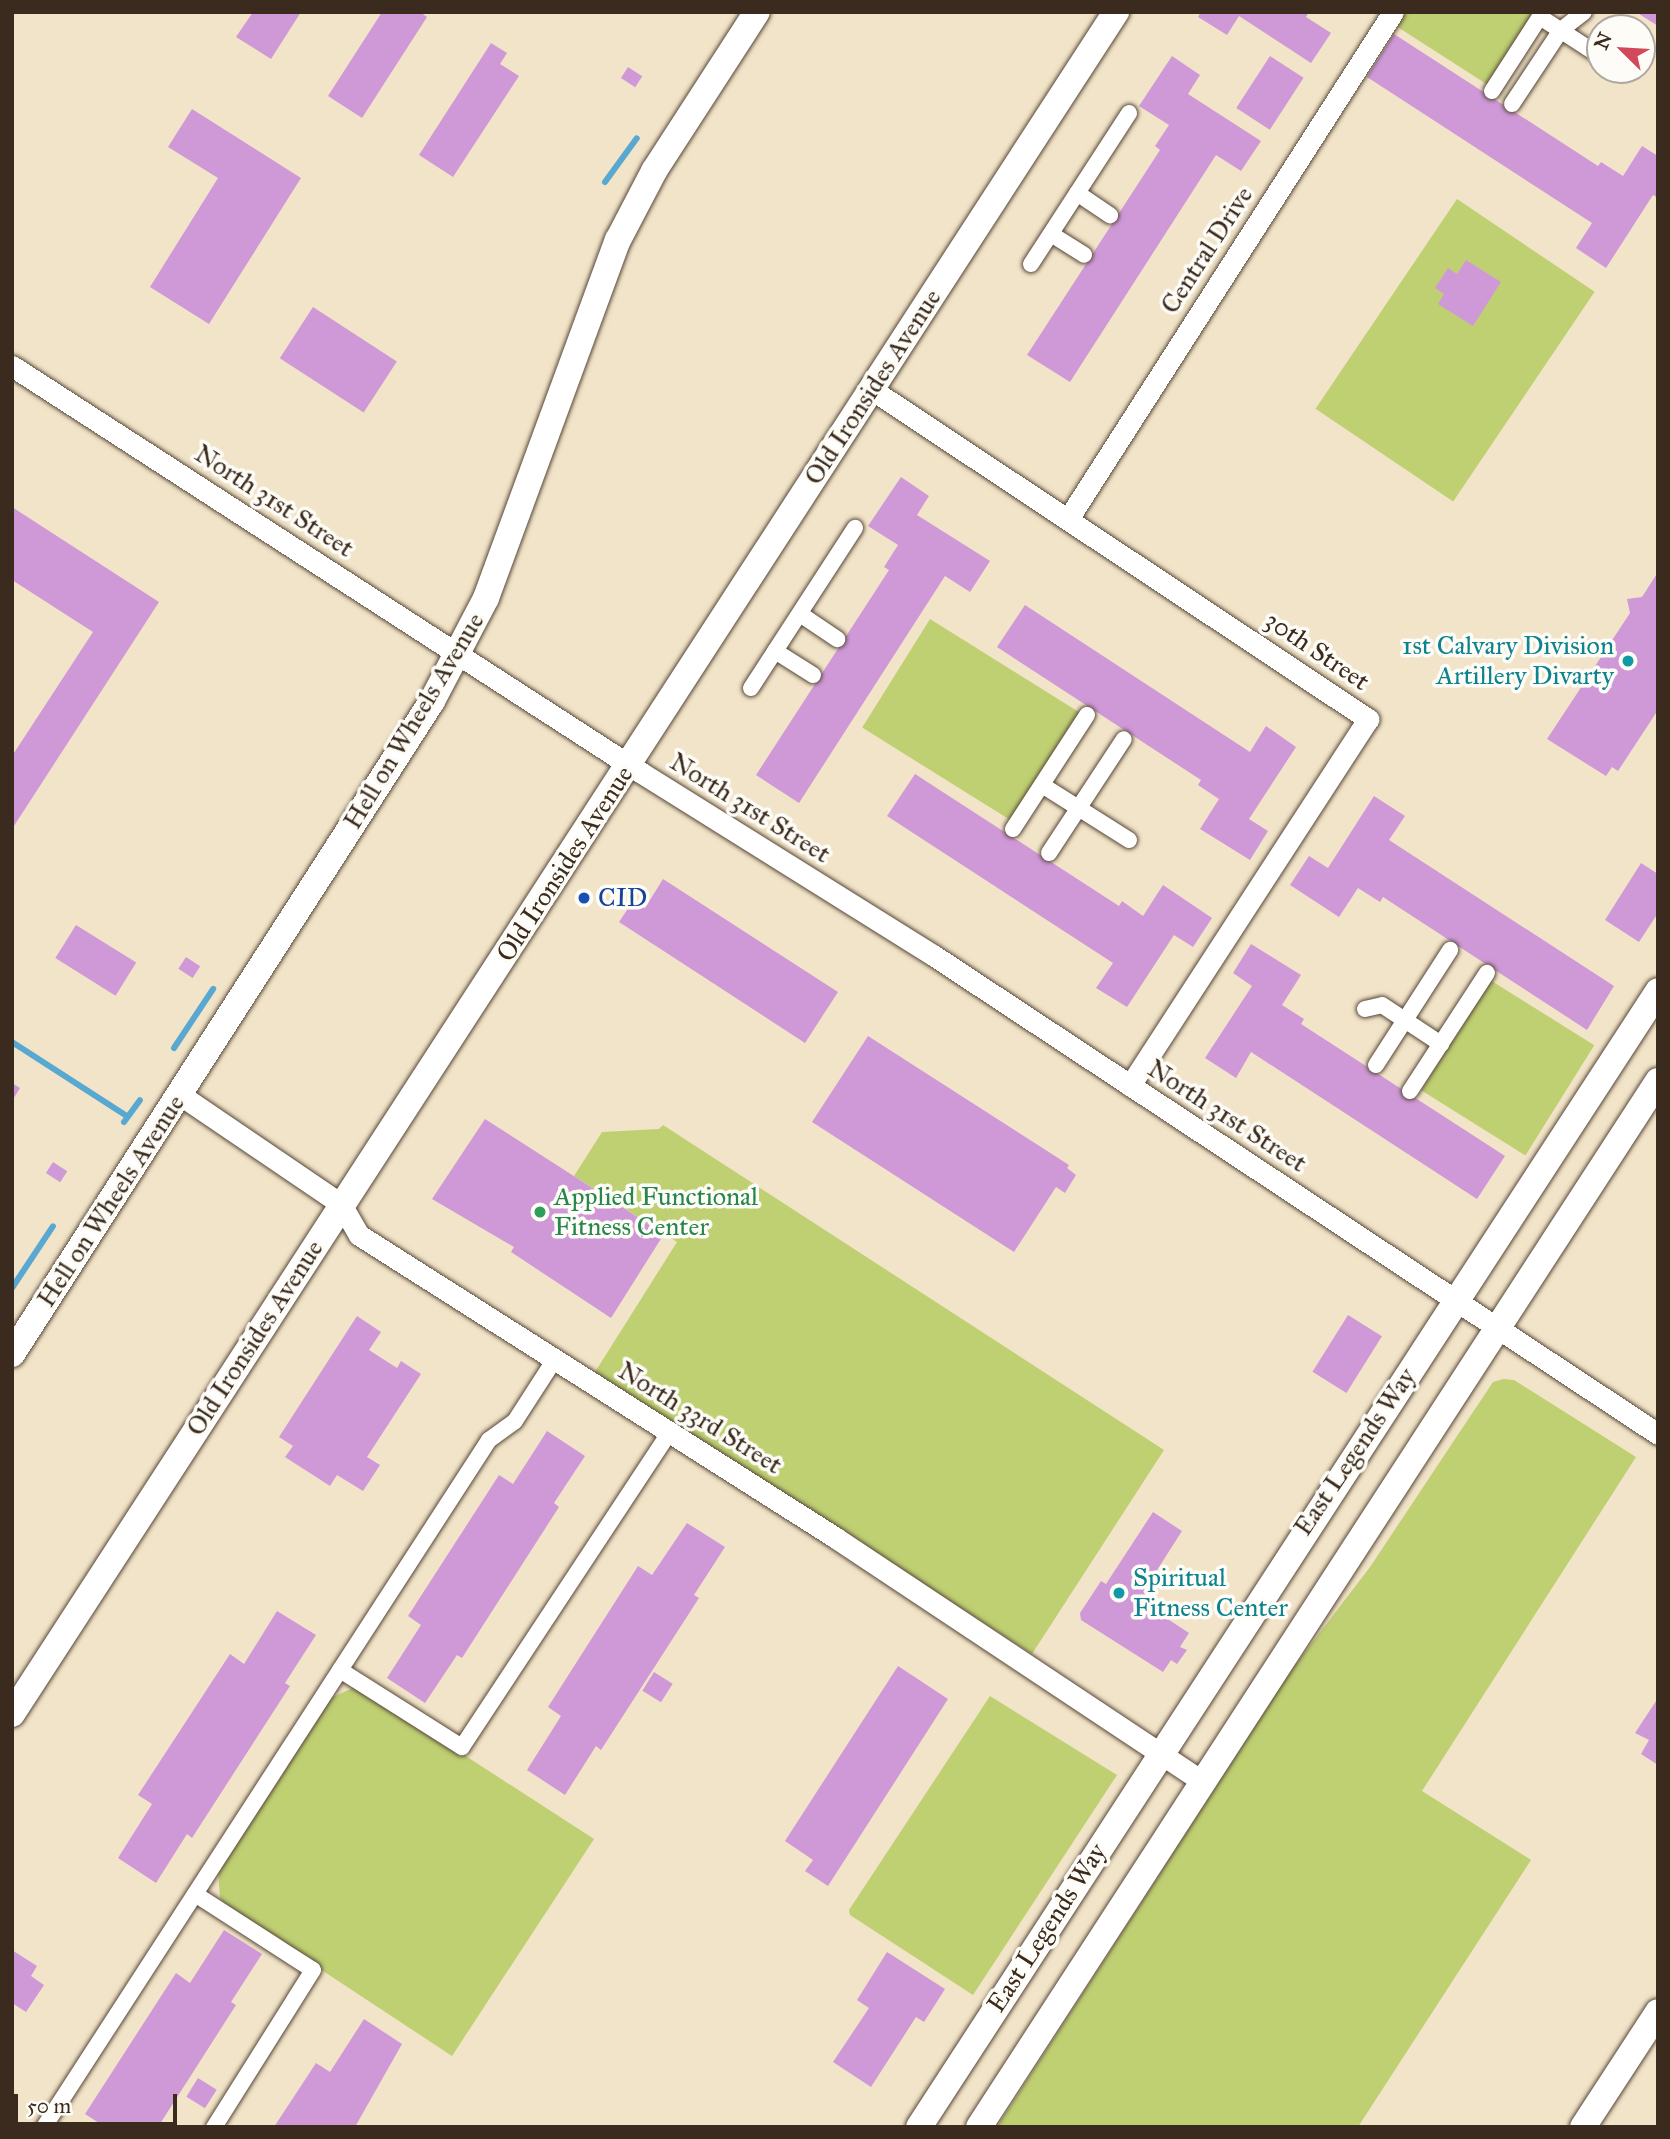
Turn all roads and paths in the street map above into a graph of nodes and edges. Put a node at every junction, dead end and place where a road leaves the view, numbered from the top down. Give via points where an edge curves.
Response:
1 (757, 12) edge
2 (1116, 12) edge
3 (1393, 12) edge
4 (1584, 12) edge
5 (1541, 14) edge
6 (1561, 30) junction
7 (1586, 47) edge
8 (1492, 91) dead end
9 (1512, 104) dead end
10 (1129, 113) dead end
11 (1077, 194) junction
12 (1110, 215) dead end
13 (1051, 234) junction
14 (1084, 255) dead end
15 (1031, 264) dead end
16 (12, 366) edge
17 (872, 389) junction
18 (1068, 519) junction
19 (855, 528) dead end
20 (800, 614) junction
21 (837, 639) dead end
22 (775, 652) junction
23 (458, 654) junction
24 (813, 675) dead end
25 (751, 688) dead end
26 (1087, 715) dead end
27 (1124, 739) dead end
28 (629, 765) junction
29 (1042, 785) junction
30 (1079, 808) junction
31 (1013, 829) dead end
32 (1129, 840) dead end
33 (1049, 853) dead end
34 (1450, 950) dead end
35 (1487, 973) dead end
36 (1658, 991) edge
37 (1365, 1009) dead end
38 (1405, 1020) junction
39 (1441, 1044) junction
40 (1376, 1065) dead end
41 (1658, 1081) edge
42 (1130, 1086) junction
43 (1410, 1091) dead end
44 (179, 1094) junction
45 (341, 1204) junction
46 (1455, 1303) junction
47 (1496, 1329) junction
48 (12, 1354) edge
49 (555, 1359) junction
50 (670, 1432) junction
51 (1658, 1434) edge
52 (340, 1670) junction
53 (12, 1714) edge
54 (1159, 1753) junction
55 (1202, 1781) junction
56 (195, 1894) junction
57 (1658, 2012) edge
58 (44, 2127) edge
59 (214, 2127) edge
60 (919, 2127) edge
61 (979, 2127) edge
62 (1583, 2127) edge

1 - 23 street, Hell on Wheels Avenue via 654,171 618,240 486,598
2 - 17 street, Old Ironsides Avenue
3 - 18 street, Central Drive
4 - 6 street
5 - 6 street
5 - 8 street
6 - 7 street
6 - 9 street
10 - 11 street
11 - 12 street
11 - 13 street
13 - 14 street
13 - 15 street
16 - 23 street, North 31st Street
17 - 18 street, 30th Street
17 - 28 street, Old Ironsides Avenue
18 - 42 street, 30th Street via 1367,719
19 - 20 street
20 - 21 street
20 - 22 street
22 - 24 street
22 - 25 street
23 - 28 street, North 31st Street
23 - 44 street, Hell on Wheels Avenue
26 - 29 street
27 - 30 street
28 - 42 street, North 31st Street via 933,955
28 - 45 street, Old Ironsides Avenue
29 - 30 street
29 - 31 street
30 - 32 street
30 - 33 street
34 - 38 street
35 - 39 street
36 - 46 street, East Legends Way
37 - 38 street via 1382,1005
38 - 39 street
38 - 40 street
39 - 43 street
41 - 47 street, East Legends Way
42 - 46 street, North 31st Street
44 - 45 street, North 33rd Street
44 - 48 street, Hell on Wheels Avenue
45 - 49 street, North 33rd Street via 359,1236
45 - 53 street, Old Ironsides Avenue
46 - 47 street, North 31st Street
46 - 54 street, East Legends Way
47 - 51 street, North 31st Street
47 - 55 street, East Legends Way
49 - 50 street, North 33rd Street
49 - 52 street via 515,1421 489,1440
50 - 52 street via 462,1746
50 - 54 street, North 33rd Street
52 - 56 street
54 - 55 street, North 33rd Street
54 - 60 street, East Legends Way
55 - 61 street, East Legends Way
56 - 58 street
56 - 59 street via 313,1970
57 - 62 street

